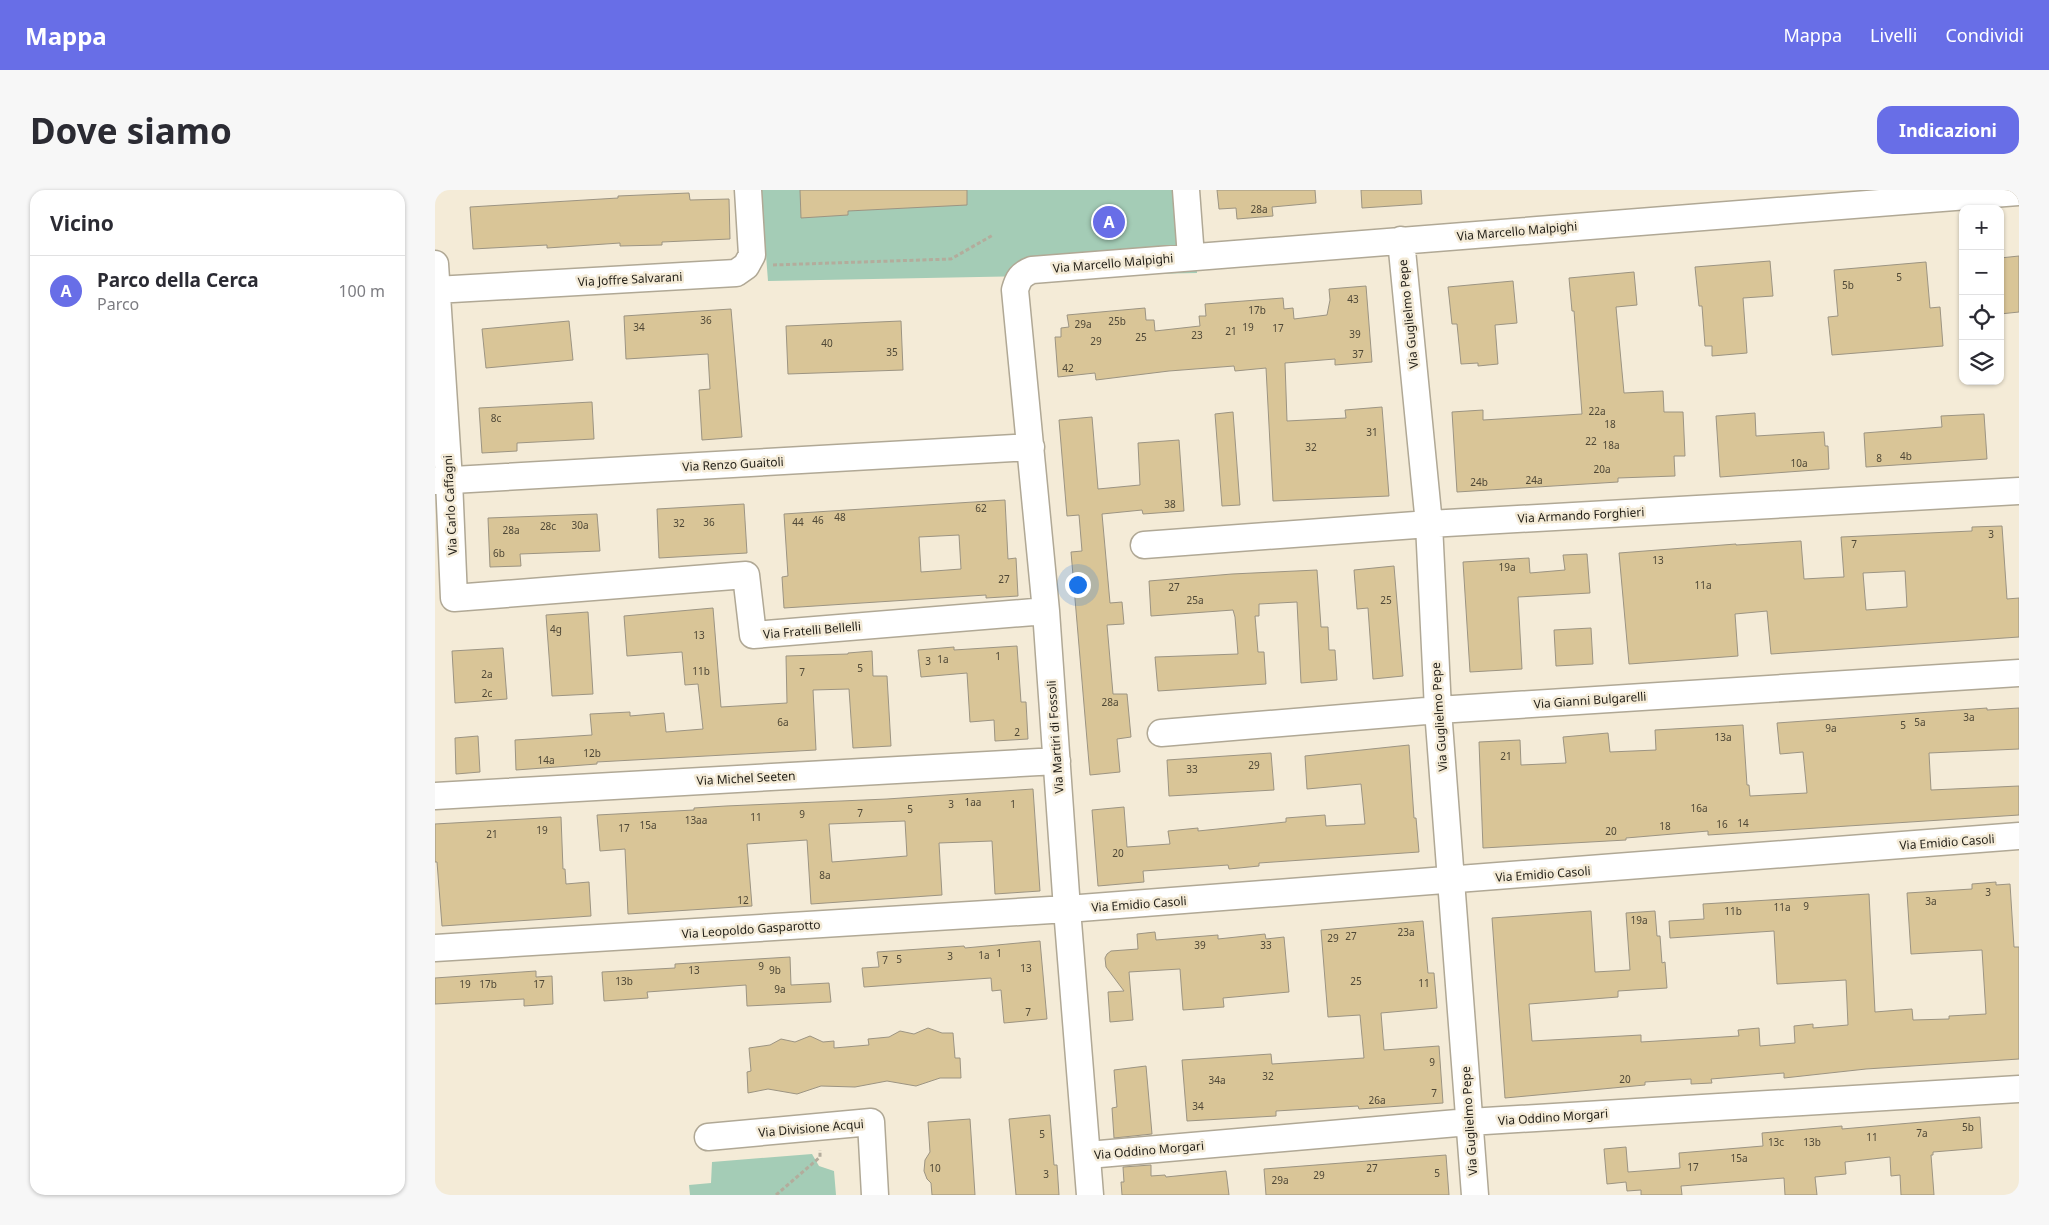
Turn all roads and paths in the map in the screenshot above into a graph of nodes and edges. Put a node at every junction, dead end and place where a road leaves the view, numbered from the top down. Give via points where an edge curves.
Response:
1 (748, 190) edge
2 (1187, 190) edge
3 (2019, 192) edge
4 (1800, 199) edge
5 (993, 234) dead end
6 (1401, 240) junction
7 (1191, 257) junction
8 (435, 264) edge
9 (746, 266) junction
10 (1018, 280) joint
11 (436, 290) edge
12 (1031, 447) junction
13 (442, 480) edge
14 (2019, 491) edge
15 (1429, 524) junction
16 (1144, 545) dead end
17 (601, 586) joint
18 (1046, 611) junction
19 (2019, 673) edge
20 (1438, 710) junction
21 (1161, 733) dead end
22 (1057, 761) junction
23 (435, 796) edge
24 (2019, 836) edge
25 (1452, 881) junction
26 (1067, 909) junction
27 (435, 948) edge
28 (2019, 1089) edge
29 (1469, 1122) junction
30 (817, 1127) junction
31 (708, 1137) dead end
32 (1088, 1155) junction
33 (776, 1195) edge
34 (875, 1195) edge
35 (1090, 1195) edge
36 (1475, 1195) edge

1 - 9 street via 752,255
2 - 7 street
3 - 4 street, Via Marcello Malpighi
4 - 6 street, Via Marcello Malpighi
5 - 9 path via 951,259
6 - 7 street, Via Marcello Malpighi
6 - 15 street, Via Guglielmo Pepe
7 - 10 street, Via Marcello Malpighi via 1032,270
8 - 11 street, Via Carlo Caffagni
9 - 11 street, Via Joffre Salvarani via 736,273
10 - 12 street, Via Martiri di Fossoli via 1015,290
11 - 13 street, Via Carlo Caffagni
12 - 13 street, Via Renzo Guaitoli
12 - 18 street, Via Martiri di Fossoli
13 - 17 street, Via Carlo Caffagni via 454,598
14 - 15 street, Via Armando Forghieri
15 - 16 street, Via Armando Forghieri
15 - 20 street, Via Guglielmo Pepe
17 - 18 street, Via Fratelli Bellelli via 746,575 753,635
18 - 22 street, Via Martiri di Fossoli
19 - 20 street, Via Gianni Bulgarelli
20 - 21 street, Via Gianni Bulgarelli
20 - 25 street, Via Guglielmo Pepe
22 - 23 street, Via Michel Seeten
22 - 26 street, Via Martiri di Fossoli
24 - 25 street, Via Emidio Casoli
25 - 26 street, Via Emidio Casoli
25 - 29 street, Via Guglielmo Pepe
26 - 27 street, Via Leopoldo Gasparotto
26 - 32 street, Via Martiri di Fossoli
28 - 29 street, Via Oddino Morgari
29 - 32 street, Via Oddino Morgari
29 - 36 street, Via Guglielmo Pepe
30 - 31 street, Via Divisione Acqui
30 - 33 path via 820,1157
30 - 34 street, Via Divisione Acqui via 871,1122
32 - 35 street, Via Martiri di Fossoli

